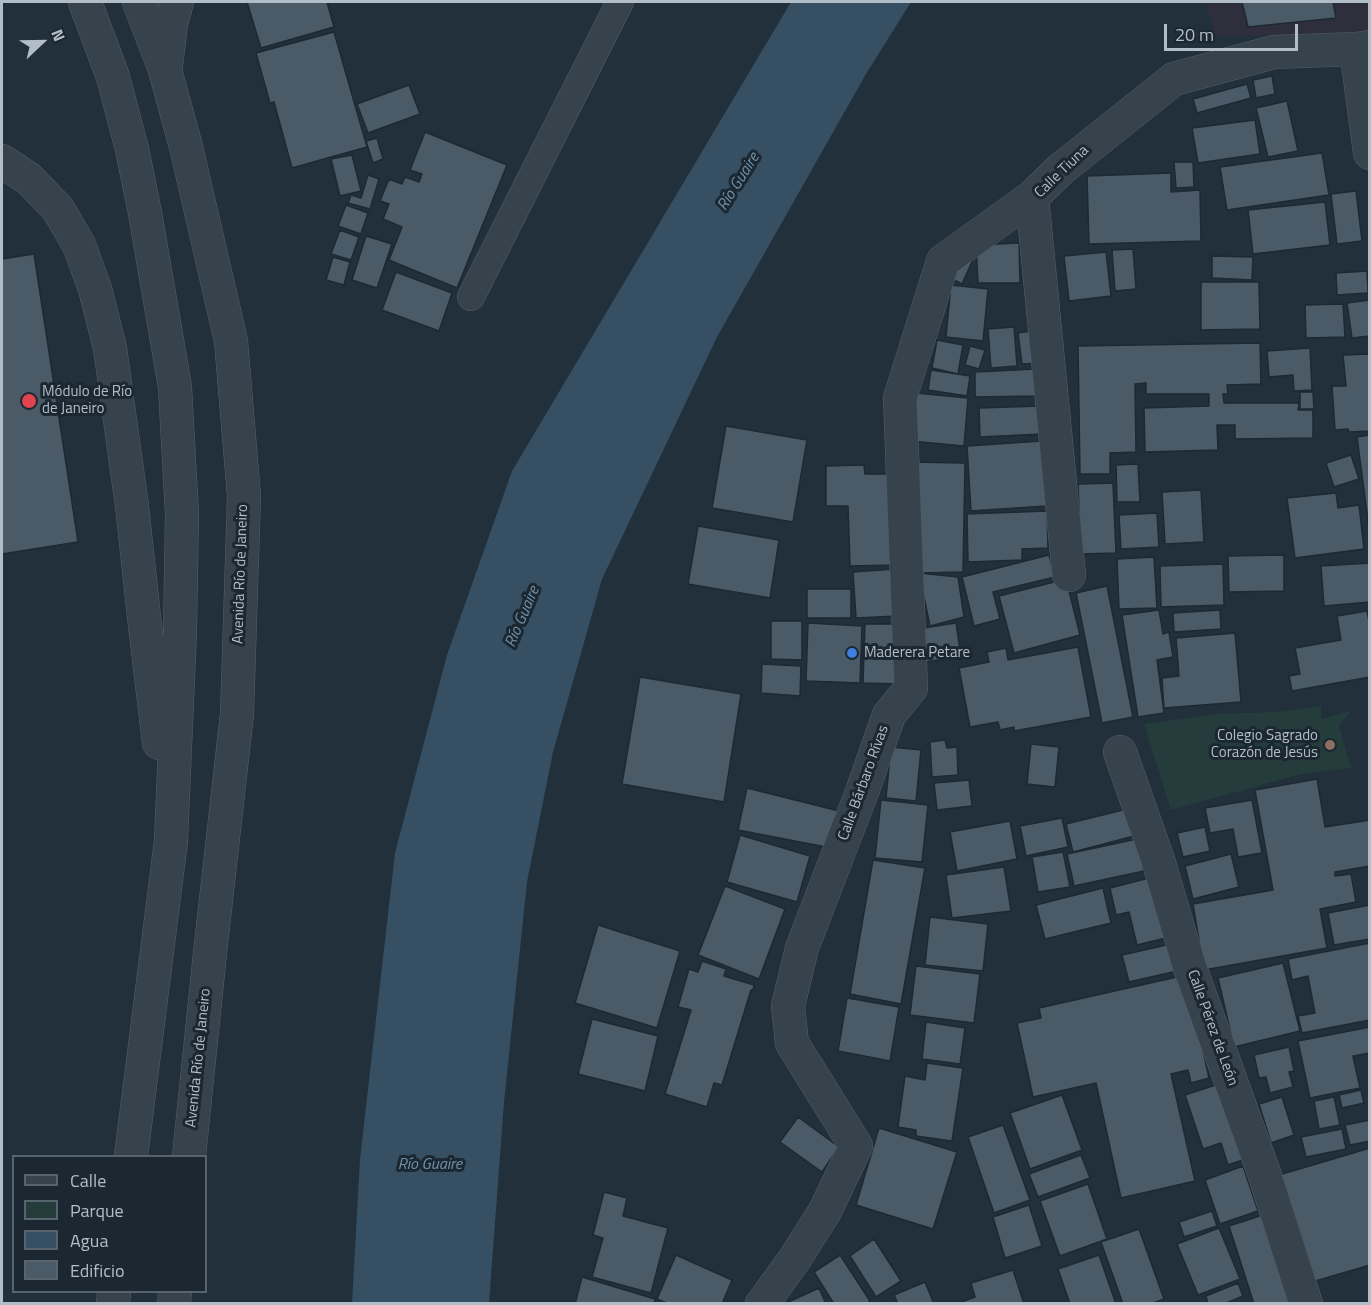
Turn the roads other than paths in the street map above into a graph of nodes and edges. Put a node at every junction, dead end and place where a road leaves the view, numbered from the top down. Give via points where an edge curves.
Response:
1 (85, 2) edge
2 (139, 2) edge
3 (177, 2) edge
4 (620, 2) edge
5 (1363, 48) edge
6 (165, 70) junction
7 (1370, 153) edge
8 (2, 161) edge
9 (1032, 197) junction
10 (471, 297) dead end
11 (1069, 575) dead end
12 (1120, 752) dead end
13 (171, 841) junction
14 (131, 1155) edge
15 (189, 1155) edge
16 (762, 1304) edge
17 (1306, 1304) edge

1 - 13 street via 113,77 132,149 175,387 183,514
2 - 6 street, Avenida Río de Janeiro
3 - 6 street
4 - 10 lane
5 - 7 street
5 - 9 street, Calle Tiuna via 1274,52 1174,79 1061,169
6 - 15 street, Avenida Río de Janeiro via 231,341 244,496 237,714
8 - 13 street via 29,179 58,209 79,245 110,348
9 - 11 street, Calle Tiuna
9 - 16 street, Calle Bárbaro Rívas via 943,261 900,398 911,688 889,715 802,948 788,1006 792,1043 856,1146 825,1211
12 - 17 street, Calle Pérez de León
13 - 14 street

